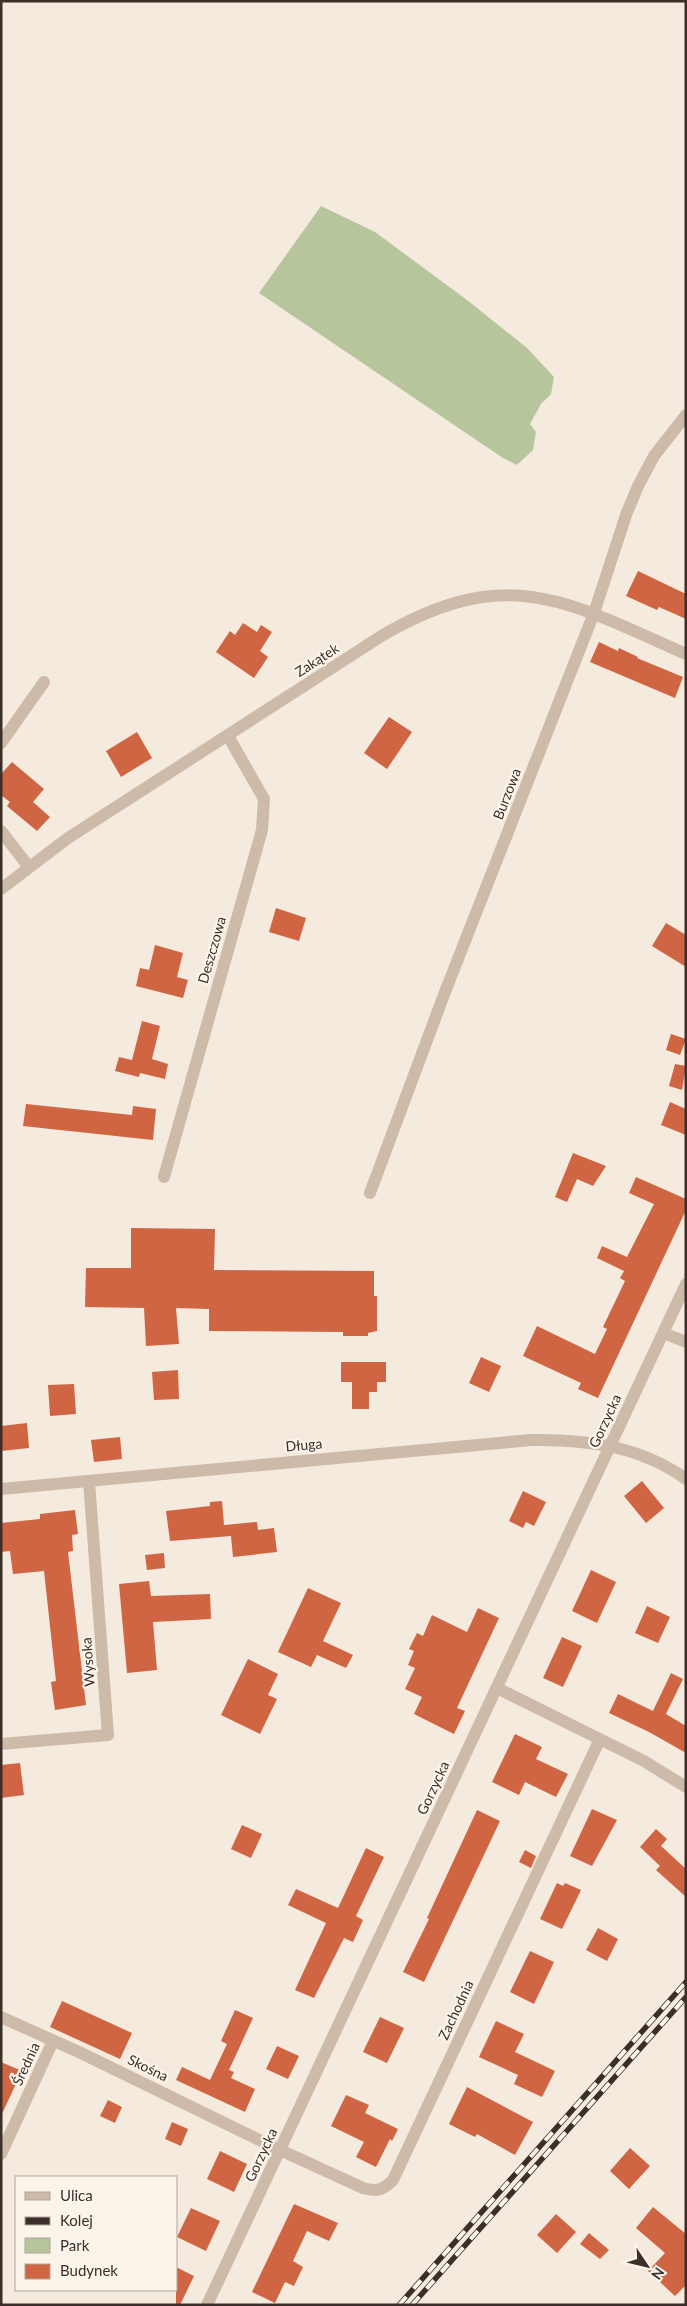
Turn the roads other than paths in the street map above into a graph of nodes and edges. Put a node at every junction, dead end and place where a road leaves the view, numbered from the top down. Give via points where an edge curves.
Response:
1 (686, 415) edge
2 (594, 613) junction
3 (686, 654) edge
4 (44, 682) dead end
5 (228, 736) junction
6 (1, 743) edge
7 (1, 831) edge
8 (29, 867) junction
9 (1, 889) edge
10 (164, 1177) dead end
11 (370, 1193) dead end
12 (686, 1284) edge
13 (663, 1333) junction
14 (686, 1342) edge
15 (610, 1445) junction
16 (686, 1480) edge
17 (89, 1481) junction
18 (1, 1489) edge
19 (496, 1688) junction
20 (600, 1740) junction
21 (1, 1744) edge
22 (686, 1787) edge
23 (1, 2017) edge
24 (53, 2041) junction
25 (280, 2150) junction
26 (1, 2154) edge
27 (207, 2305) edge

1 - 2 street, Burzowa via 654,456 638,486
2 - 3 street, Zakątek
2 - 5 street, Zakątek via 544,598 516,595 488,596 442,606 383,635
2 - 11 street, Burzowa
4 - 6 street
5 - 8 street, Zakątek via 68,838
5 - 10 street, Deszczowa via 264,799 262,830
7 - 8 street
8 - 9 street, Zakątek
12 - 13 street, Gorzycka
13 - 14 street
13 - 15 street, Gorzycka
15 - 16 street, Długa via 650,1459
15 - 17 street, Długa via 578,1440 531,1440
15 - 19 street, Gorzycka
17 - 18 street, Długa
17 - 21 street, Wysoka via 108,1735
19 - 20 street
19 - 25 street, Gorzycka
20 - 22 street via 644,1761
20 - 25 street, Zachodnia via 393,2180 383,2189 373,2191
23 - 24 street, Skośna
24 - 25 street, Skośna
24 - 26 street, Średnia
25 - 27 street, Gorzycka

